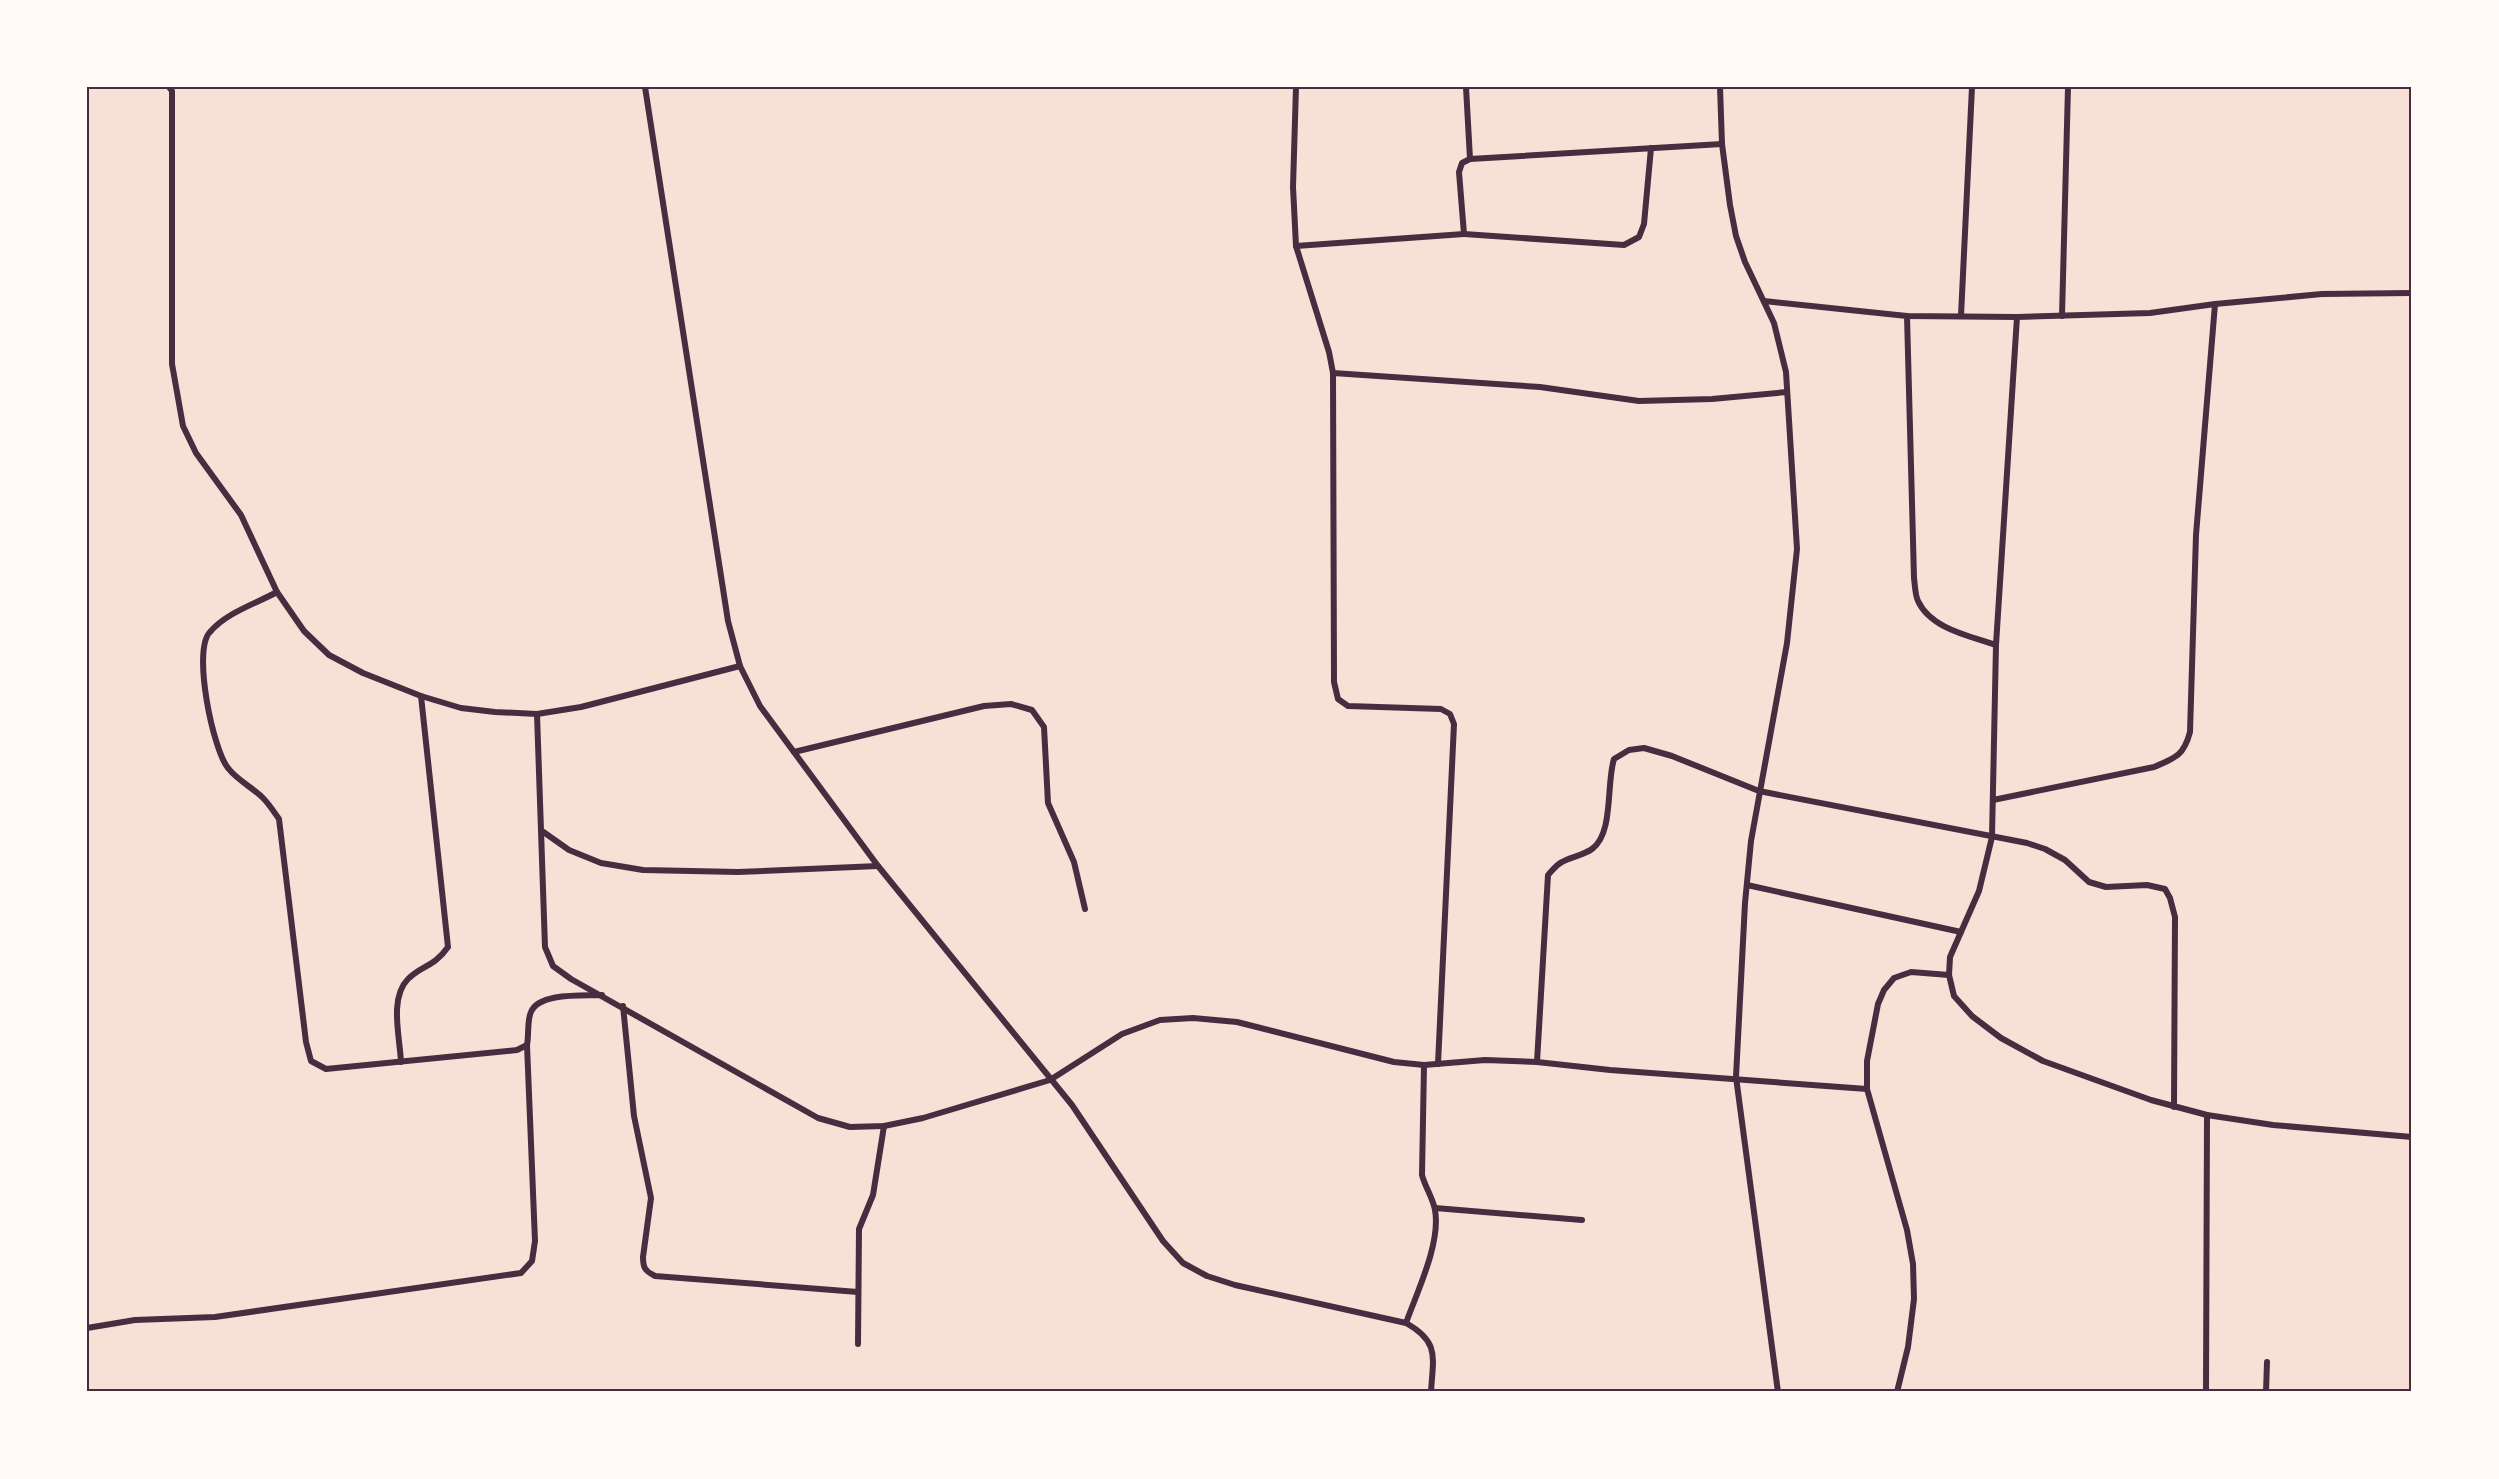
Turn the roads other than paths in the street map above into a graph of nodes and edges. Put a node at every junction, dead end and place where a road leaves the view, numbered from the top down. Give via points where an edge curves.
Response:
1 (170, 87) edge
2 (645, 87) edge
3 (1296, 87) edge
4 (1466, 87) edge
5 (1720, 87) edge
6 (1972, 87) edge
7 (2068, 87) edge
8 (1722, 144) junction
9 (1651, 148) junction
10 (1470, 159) junction
11 (1464, 234) junction
12 (1296, 246) junction
13 (2412, 292) edge
14 (1764, 301) junction
15 (2215, 304) junction
16 (1907, 316) junction
17 (1961, 316) junction
18 (2062, 316) junction
19 (2017, 317) junction
20 (1333, 373) junction
21 (1787, 392) junction
22 (277, 592) junction
23 (1996, 645) junction
24 (740, 666) junction
25 (421, 696) junction
26 (537, 714) junction
27 (794, 752) junction
28 (1759, 791) junction
29 (1993, 800) junction
30 (542, 831) junction
31 (1992, 837) junction
32 (878, 866) junction
33 (1747, 885) junction
34 (1085, 909) dead end
35 (1961, 932) junction
36 (1949, 975) junction
37 (603, 995) junction
38 (622, 1006) junction
39 (527, 1045) junction
40 (401, 1062) junction
41 (1537, 1062) junction
42 (1438, 1064) junction
43 (1424, 1065) junction
44 (1736, 1077) junction
45 (1050, 1080) junction
46 (1867, 1089) junction
47 (2174, 1107) junction
48 (2207, 1115) junction
49 (884, 1126) junction
50 (2412, 1137) edge
51 (1435, 1208) junction
52 (1582, 1220) dead end
53 (858, 1292) junction
54 (1406, 1323) junction
55 (87, 1328) edge
56 (858, 1344) dead end
57 (2267, 1362) dead end
58 (1431, 1392) edge
59 (1778, 1392) edge
60 (1897, 1392) edge
61 (2205, 1392) edge
62 (2266, 1392) edge

1 - 22 street via 172,364 181,416 196,453 241,515
2 - 24 street via 728,621
3 - 12 street
4 - 10 street
5 - 8 street
6 - 17 street
7 - 18 street
8 - 9 street
8 - 14 street via 1736,236
9 - 10 street
9 - 11 street via 1644,224 1639,237 1624,245
10 - 11 street via 1462,163 1459,172
11 - 12 street
12 - 20 street
13 - 15 street via 2322,294
14 - 16 street
14 - 21 street via 1781,344
15 - 18 street via 2150,313
15 - 29 street via 2196,535 2190,732 2186,748 2174,759 2154,767
16 - 17 street
16 - 23 street via 1914,578 1918,601 1928,615 1945,626
17 - 19 street
18 - 19 street
19 - 23 street
20 - 21 street via 1540,387 1639,401
20 - 42 street via 1334,682 1338,699 1348,706 1363,708 1441,709 1450,714 1454,724
21 - 28 street via 1797,549 1787,643
22 - 25 street via 304,631 329,655
22 - 40 street via 222,621 207,634 202,673 220,757 228,770 264,799 279,819 311,1061 326,1069
23 - 29 street
24 - 26 street via 581,707
24 - 27 street via 760,706
25 - 26 street via 461,708
25 - 40 street via 448,947 440,958 407,979 399,994
26 - 30 street
27 - 32 street
27 - 34 street via 984,706 1011,704 1032,710 1044,727 1048,803 1074,862
28 - 31 street
28 - 33 street
28 - 41 street via 1644,748 1629,750 1614,759 1602,839 1592,850 1559,863 1548,875
29 - 31 street
30 - 32 street via 569,850 601,863 643,870 738,872
30 - 37 street via 545,947 553,966
31 - 35 street via 1979,891
31 - 47 street via 2045,849 2089,882 2106,887 2147,885 2165,890 2175,917
32 - 45 street
33 - 35 street
33 - 44 street
35 - 36 street via 1950,957
36 - 46 street via 1911,972 1894,978 1884,990 1867,1061
36 - 47 street via 1954,996 2001,1038 2043,1061
37 - 38 street
37 - 39 street via 542,1000 531,1011
38 - 49 street via 818,1118 850,1127
38 - 53 street via 634,1116 651,1198 643,1257 646,1272 655,1276
39 - 40 street via 517,1050
39 - 55 street via 535,1241 532,1261 521,1272 215,1317 135,1320
41 - 42 street via 1485,1060
41 - 44 street
42 - 43 street
43 - 45 street via 1394,1062 1237,1022 1193,1018 1160,1020 1122,1034
43 - 51 street via 1422,1175
44 - 46 street
44 - 59 street
45 - 49 street
45 - 54 street via 1072,1105 1163,1241 1183,1263 1235,1285
46 - 60 street via 1913,1264 1914,1299
47 - 48 street
48 - 50 street
48 - 61 street
49 - 53 street via 873,1195 859,1229
51 - 52 street
51 - 54 street via 1433,1244
53 - 56 street
54 - 58 street via 1422,1332 1431,1344
57 - 62 street

